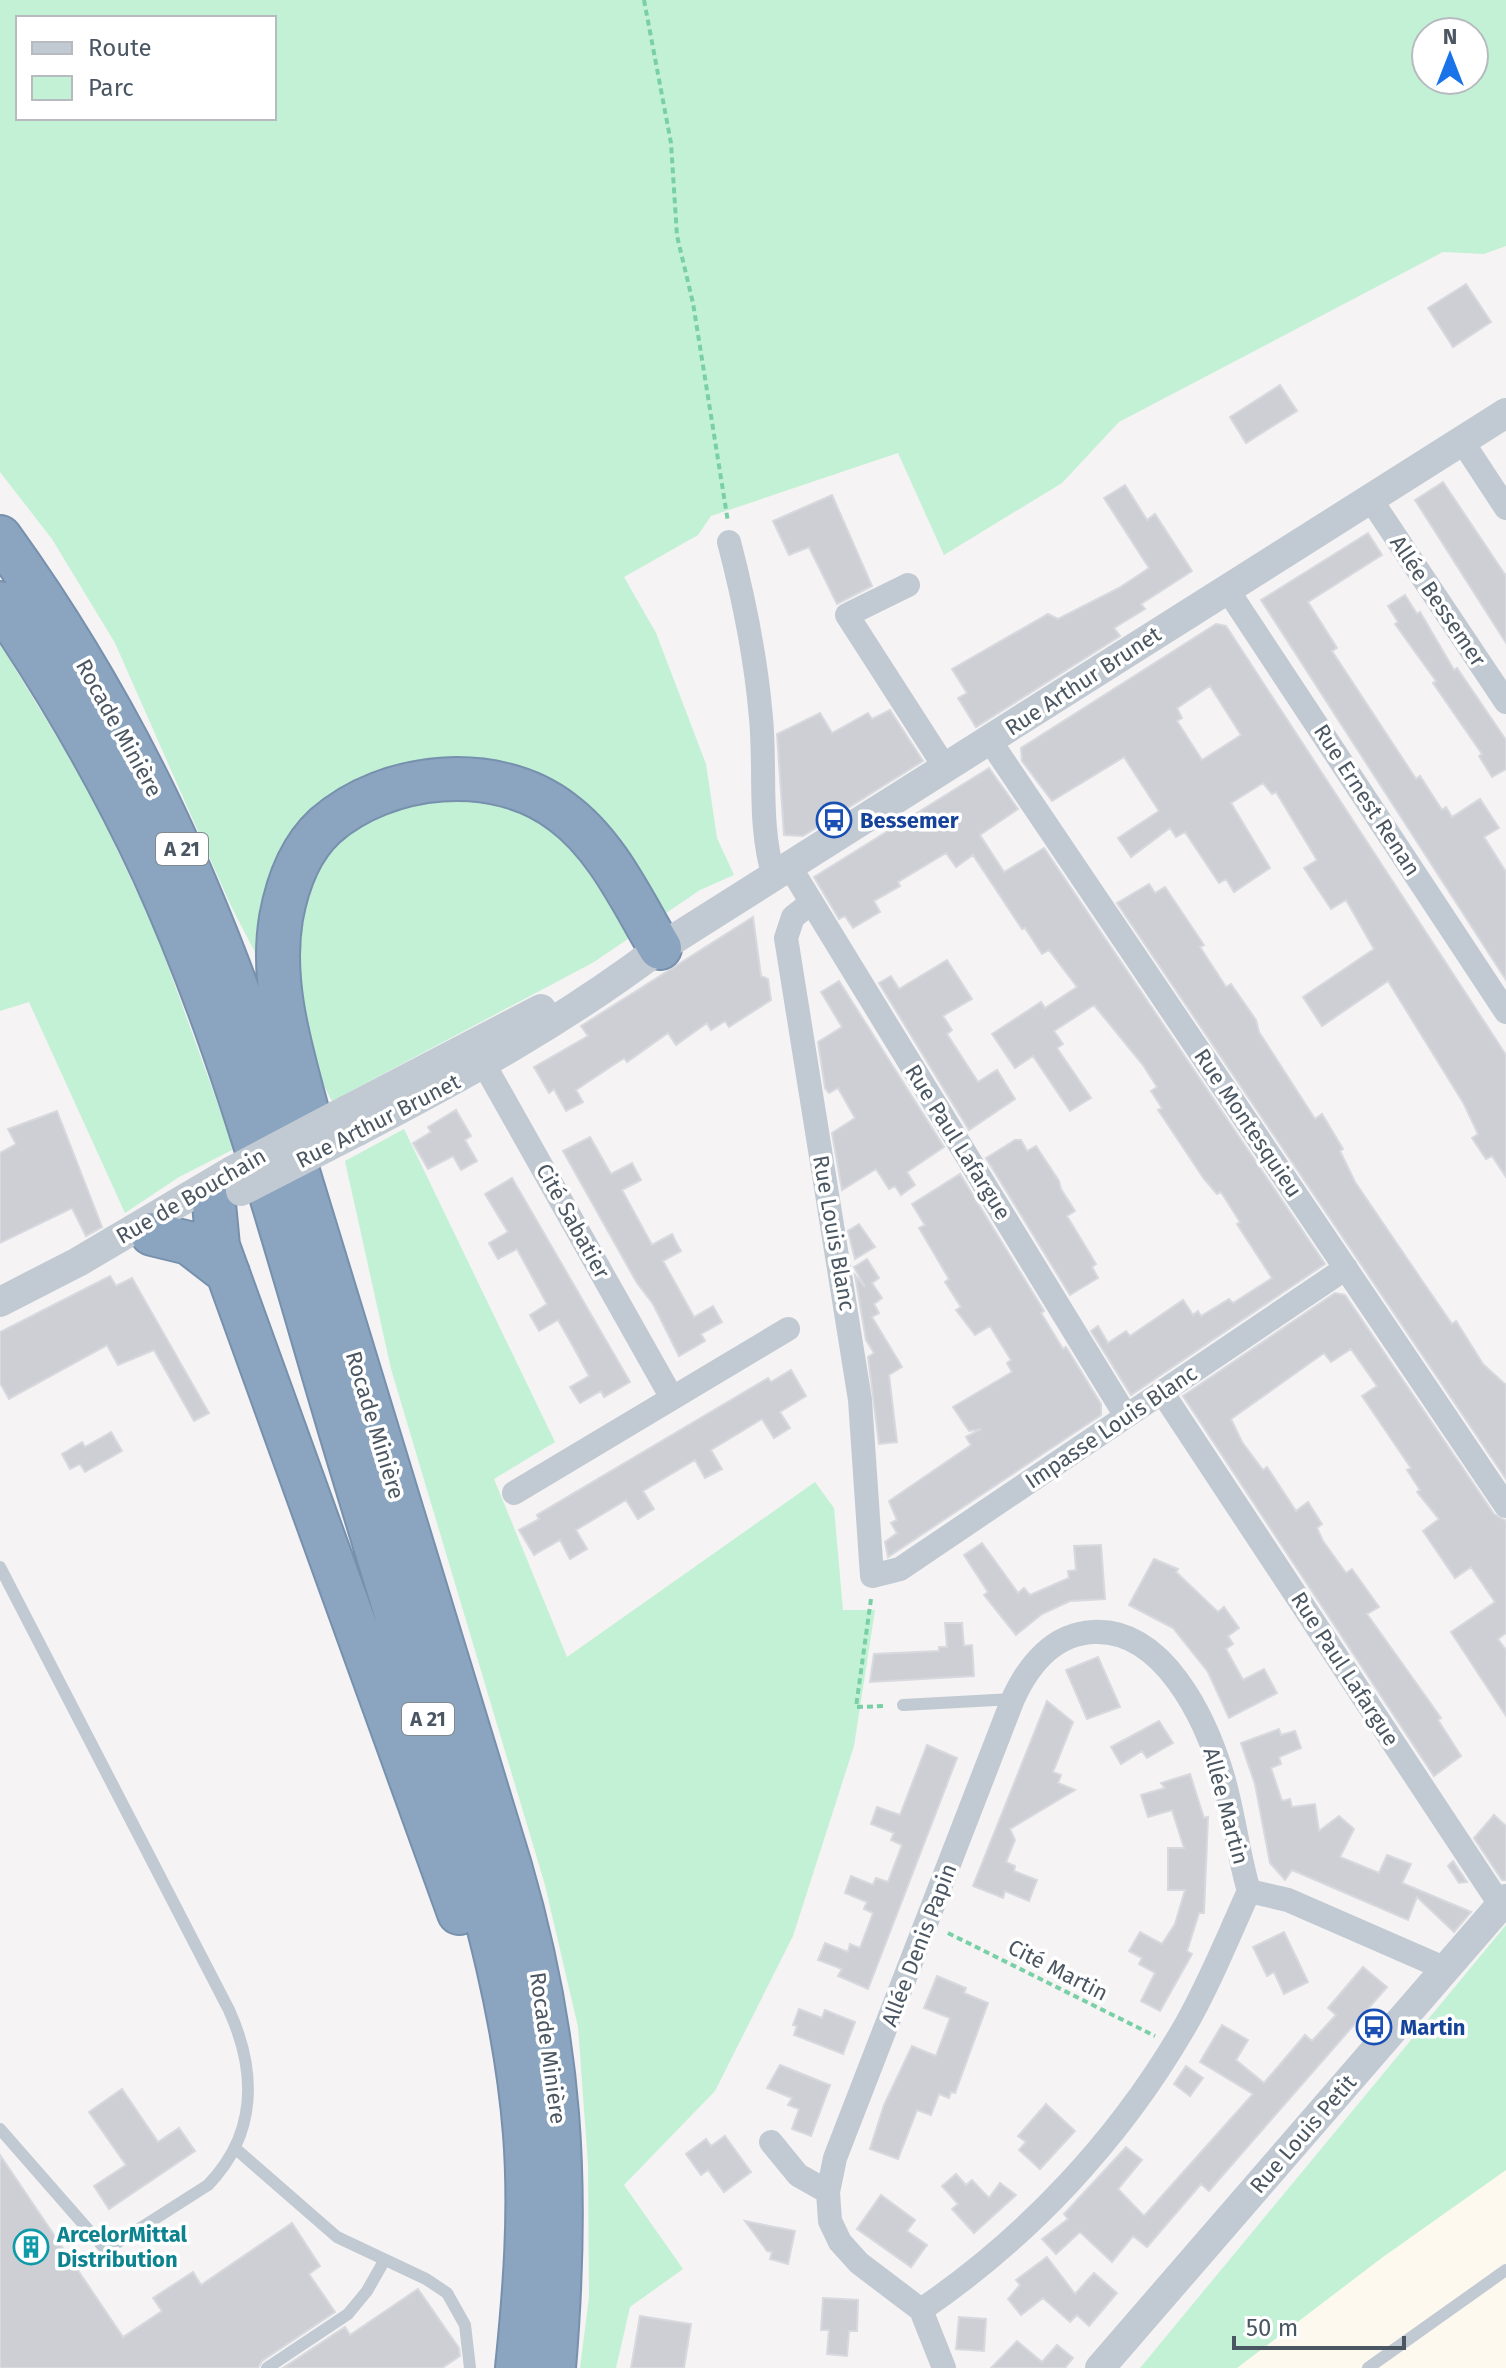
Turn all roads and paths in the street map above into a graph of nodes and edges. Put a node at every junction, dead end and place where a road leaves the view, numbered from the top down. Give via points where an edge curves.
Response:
1 (644, 0) edge
2 (1506, 413) edge
3 (1462, 441) junction
4 (1371, 500) junction
5 (0, 504) edge
6 (1506, 508) edge
7 (0, 537) edge
8 (729, 542) joint
9 (908, 585) dead end
10 (1227, 589) junction
11 (19, 597) edge
12 (1506, 702) edge
13 (990, 741) junction
14 (946, 769) junction
15 (782, 872) junction
16 (811, 903) junction
17 (660, 948) junction
18 (1506, 1012) edge
19 (479, 1055) junction
20 (353, 1120) joint
21 (228, 1185) junction
22 (152, 1234) junction
23 (78, 1262) junction
24 (1346, 1268) junction
25 (228, 1273) junction
26 (331, 1280) junction
27 (0, 1302) edge
28 (788, 1329) dead end
29 (1162, 1392) junction
30 (672, 1398) junction
31 (1126, 1416) junction
32 (514, 1493) dead end
33 (1506, 1506) edge
34 (0, 1567) edge
35 (872, 1576) junction
36 (1013, 1699) junction
37 (903, 1705) joint
38 (1249, 1891) junction
39 (1503, 1902) edge
40 (928, 1923) junction
41 (1446, 1969) junction
42 (1174, 2045) junction
43 (0, 2129) edge
44 (771, 2142) dead end
45 (236, 2149) junction
46 (828, 2192) junction
47 (384, 2261) junction
48 (525, 2267) junction
49 (1506, 2270) edge
50 (921, 2310) junction
51 (267, 2368) edge
52 (470, 2368) edge
53 (517, 2368) edge
54 (554, 2368) edge
55 (944, 2368) edge
56 (1100, 2368) edge
57 (1368, 2368) edge

1 - 8 path via 671,143 677,236
2 - 3 street, Rue Arthur Brunet
3 - 4 street, Rue Arthur Brunet
3 - 6 street
4 - 10 street, Rue Arthur Brunet
4 - 12 street, Allée Bessemer
5 - 11 highway via 37,557
7 - 11 highway, Rocade Minière / A 21
8 - 15 street, Rue Paul Lafargue via 756,676 765,843
9 - 14 street via 847,615
10 - 13 street, Rue Arthur Brunet
10 - 18 street, Rue Ernest Renan
11 - 26 highway, Rocade Minière / A 21 via 130,742 193,872 245,1005
11 - 48 highway, Rocade Minière / A 21 via 154,873 203,997 439,1755 498,1963 516,2050 526,2138
13 - 14 street, Rue Arthur Brunet
13 - 24 street, Rue Montesquieu
14 - 15 street, Rue Arthur Brunet
15 - 16 street, Rue Paul Lafargue
15 - 17 street, Rue Arthur Brunet
16 - 31 street, Rue Paul Lafargue
16 - 35 street, Rue Louis Blanc via 793,917 786,938 860,1400
17 - 19 street, Rue Arthur Brunet via 584,1004
17 - 26 highway via 586,834 560,810 523,791 478,781 420,782 367,798 324,827 290,884 278,954 289,1039 339,1240
19 - 20 street, Rue Arthur Brunet
19 - 30 street, Cité Sabatier
20 - 21 street, Rue de Bouchain, bridge
21 - 22 street
21 - 23 street, Rue de Bouchain
21 - 25 highway via 215,1232
22 - 23 street
22 - 25 highway via 189,1243
23 - 27 street
24 - 29 street, Impasse Louis Blanc
24 - 33 street, Rue Montesquieu
25 - 48 highway via 479,1974 498,2061
26 - 54 highway, Rocade Minière / A 21 via 506,1851 540,1980 562,2155
28 - 30 street
29 - 31 street, Impasse Louis Blanc
29 - 39 street, Rue Paul Lafargue
30 - 32 street
31 - 35 street, Impasse Louis Blanc via 900,1569
34 - 45 lane via 235,2024 249,2085
35 - 37 path via 856,1707
36 - 37 lane
36 - 38 street, Allée Martin via 1042,1655 1076,1634 1105,1631 1142,1644 1180,1687 1212,1745
36 - 40 street, Allée Denis Papin
38 - 41 street, Allée Martin via 1288,1900
38 - 42 street
39 - 41 street, Rue Louis Petit
40 - 42 path, Cité Martin
40 - 46 street, Allée Denis Papin via 835,2158
41 - 56 street, Rue Louis Petit
42 - 50 street via 1117,2127 1050,2201 974,2273
43 - 45 lane via 106,2250 208,2185
44 - 46 street via 798,2175
45 - 47 lane via 325,2228
46 - 50 street via 830,2221 840,2242
47 - 51 lane via 348,2314
47 - 52 lane via 438,2286 455,2302 465,2325
48 - 53 highway, Rocade Minière / A 21
49 - 57 lane
50 - 55 street

